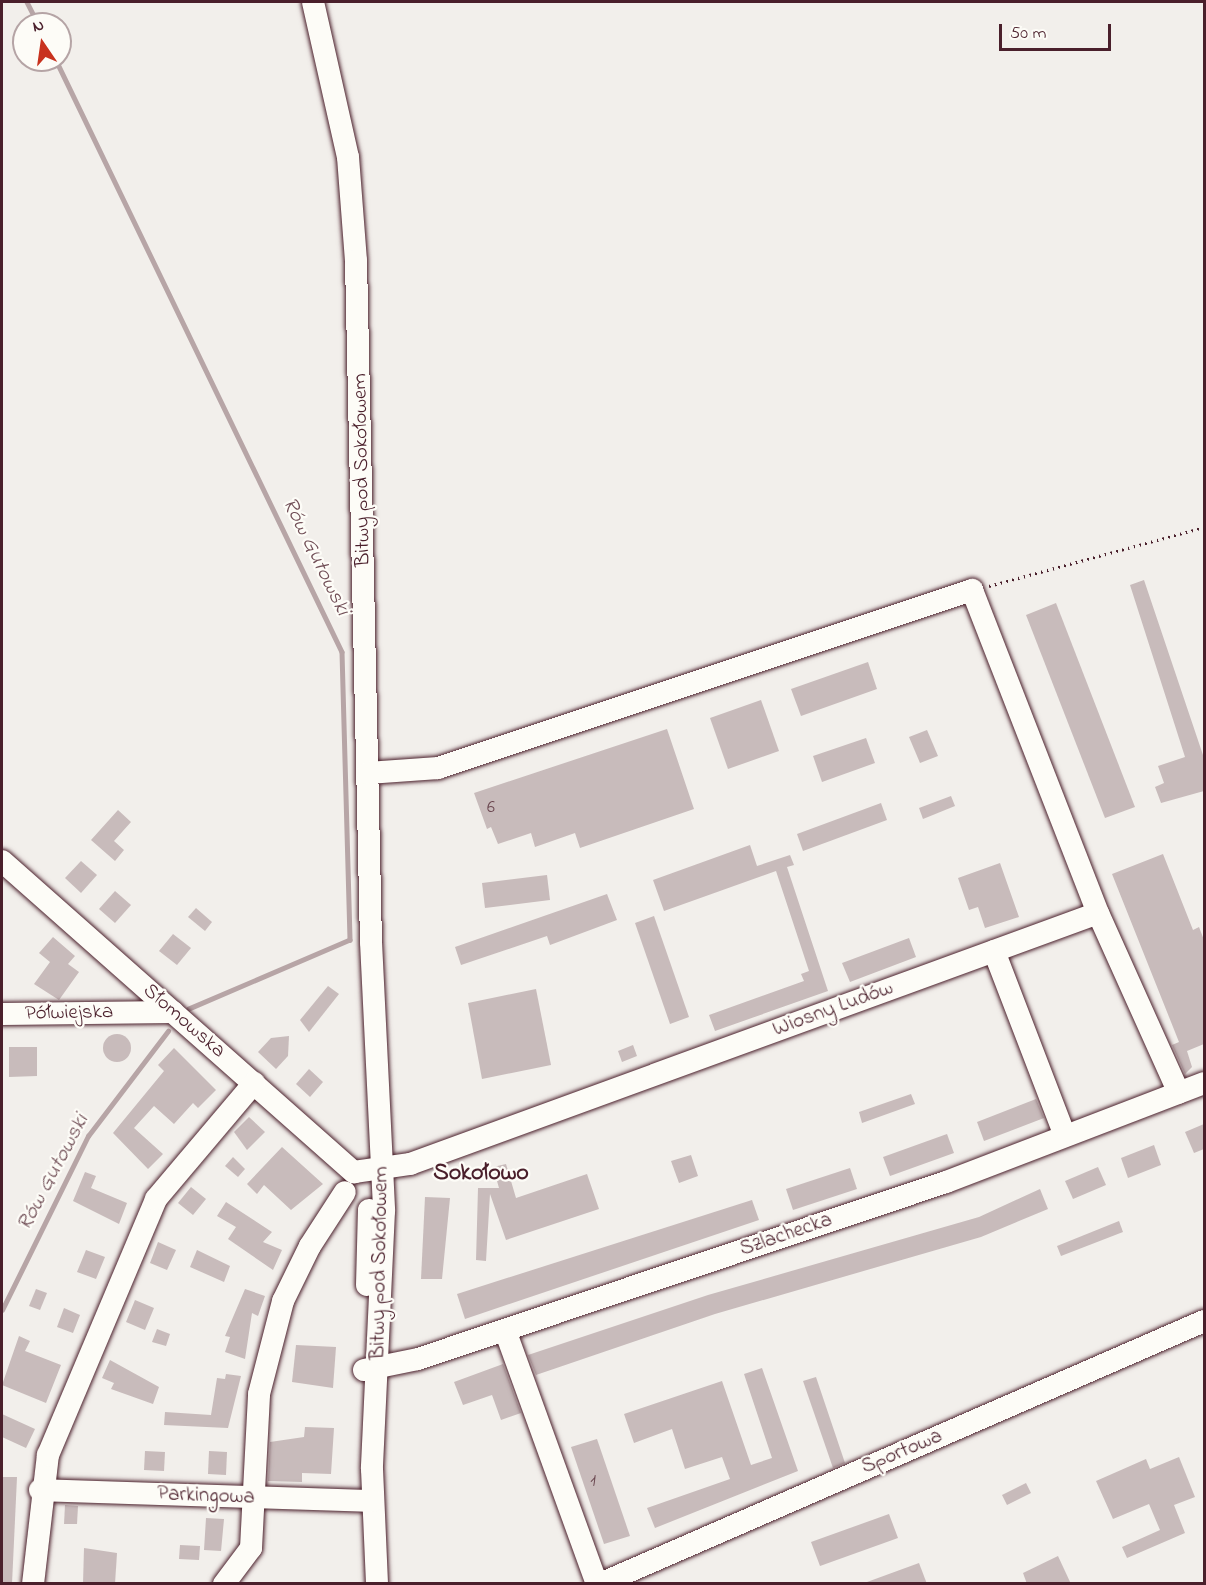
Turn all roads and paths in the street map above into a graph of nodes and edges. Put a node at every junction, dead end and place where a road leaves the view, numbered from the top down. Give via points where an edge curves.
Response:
1 (313, 2) edge
2 (1204, 527) edge
3 (972, 590) junction
4 (368, 773) junction
5 (2, 861) edge
6 (1098, 913) junction
7 (994, 951) junction
8 (173, 1012) junction
9 (2, 1014) edge
10 (254, 1083) junction
11 (1204, 1083) edge
12 (1179, 1093) junction
13 (1065, 1136) junction
14 (376, 1173) junction
15 (345, 1192) dead end
16 (1204, 1322) edge
17 (505, 1330) junction
18 (371, 1370) junction
19 (40, 1490) junction
20 (252, 1498) junction
21 (364, 1501) junction
22 (33, 1584) edge
23 (224, 1584) edge
24 (362, 1584) edge
25 (377, 1584) edge
26 (599, 1584) edge

1 - 4 street, Bitwy pod Sokołowem via 348,157 356,261
2 - 3 path
3 - 4 street via 438,768
3 - 6 street
4 - 14 street, Bitwy pod Sokołowem
5 - 8 street, Słomowska
6 - 7 street, Wiosny Ludów
6 - 12 street
7 - 13 street
7 - 14 street, Wiosny Ludów
8 - 9 street, Półwiejska
8 - 10 street, Słomowska
10 - 14 street, Słomowska via 354,1173
10 - 19 street via 156,1198 48,1455
11 - 12 street, Szlachecka
12 - 13 street, Szlachecka
13 - 17 street, Szlachecka
14 - 18 street, Bitwy pod Sokołowem
15 - 20 street via 310,1246 284,1301 259,1394
16 - 26 street, Sportowa
17 - 18 street, Szlachecka
17 - 26 street
18 - 21 street, Bitwy pod Sokołowem
19 - 20 street, Parkingowa
19 - 22 street
20 - 21 street, Parkingowa
20 - 23 street via 251,1548
21 - 24 street, Bitwy pod Sokołowem
21 - 25 street, Bitwy pod Sokołowem

